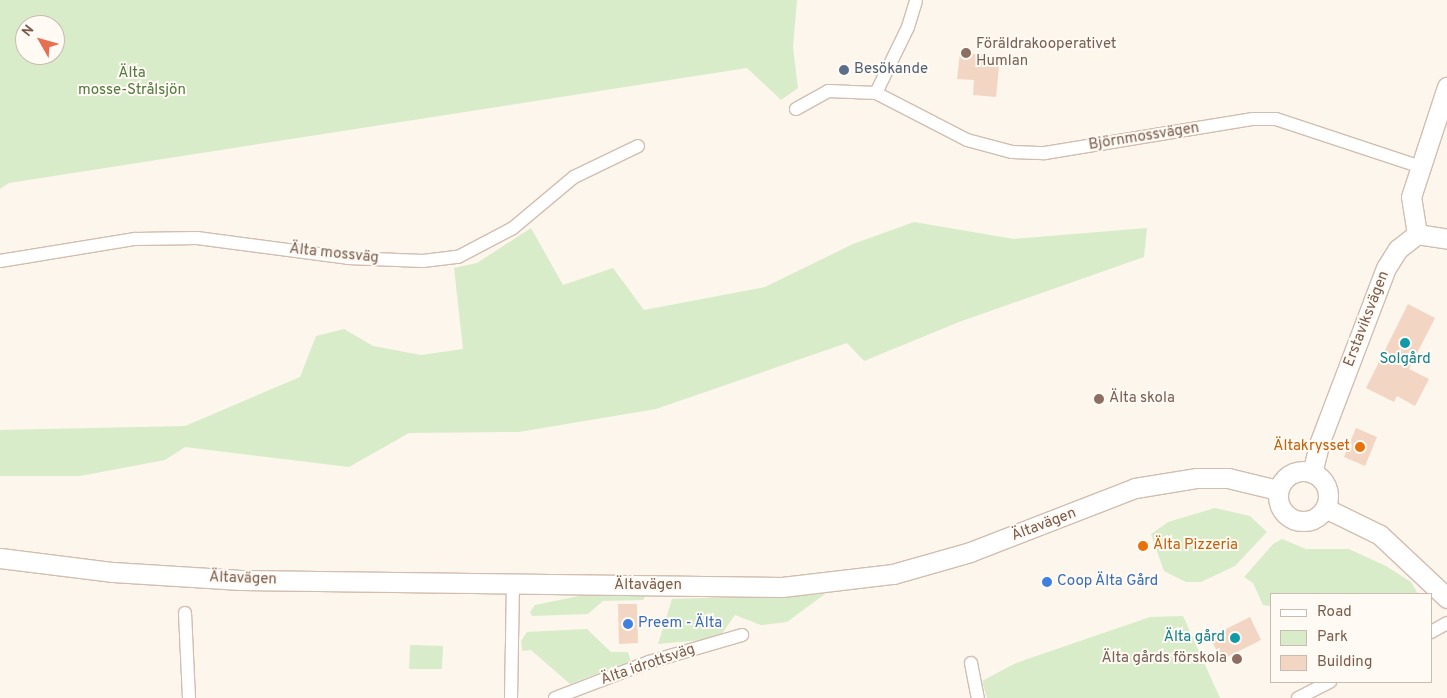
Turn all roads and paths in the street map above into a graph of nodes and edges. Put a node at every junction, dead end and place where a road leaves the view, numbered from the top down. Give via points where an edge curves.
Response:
1 (916, 1) dead end
2 (1447, 87) edge
3 (876, 93) junction
4 (796, 110) dead end
5 (638, 146) dead end
6 (1418, 166) junction
7 (1416, 234) junction
8 (1447, 239) edge
9 (0, 261) edge
10 (1312, 473) junction
11 (1278, 490) junction
12 (1324, 508) junction
13 (0, 558) edge
14 (513, 585) junction
15 (1447, 598) edge
16 (185, 613) dead end
17 (1447, 623) edge
18 (1432, 631) edge
19 (742, 635) dead end
20 (971, 663) dead end
21 (1328, 683) edge
22 (189, 698) edge
23 (511, 698) edge
24 (555, 698) edge
25 (978, 698) edge
26 (1298, 698) edge

1 - 3 street via 908,27
2 - 6 main road
3 - 4 street, Björnmossvägen via 828,91
3 - 6 street, Björnmossvägen via 967,140 1012,152 1045,153 1252,119 1276,119
5 - 9 street, Älta mossväg via 574,177 513,228 458,257 424,261 348,258 196,238 135,239
6 - 7 main road via 1410,208
7 - 8 main road
7 - 10 main road, Erstaviksvägen via 1398,250 1386,268 1319,444
10 - 11 main road via 1296,472 1284,479
10 - 12 main road via 1326,488
11 - 12 main road via 1282,510 1292,519 1314,518
11 - 14 main road, Ältavägen via 1228,478 1197,478 1135,488 970,552 885,575 782,587
12 - 15 main road via 1380,535
13 - 14 main road, Ältavägen via 113,572 241,580
14 - 23 street
16 - 22 street
17 - 18 street
19 - 24 street, Älta idrottsväg via 649,662
20 - 25 street
21 - 26 street

